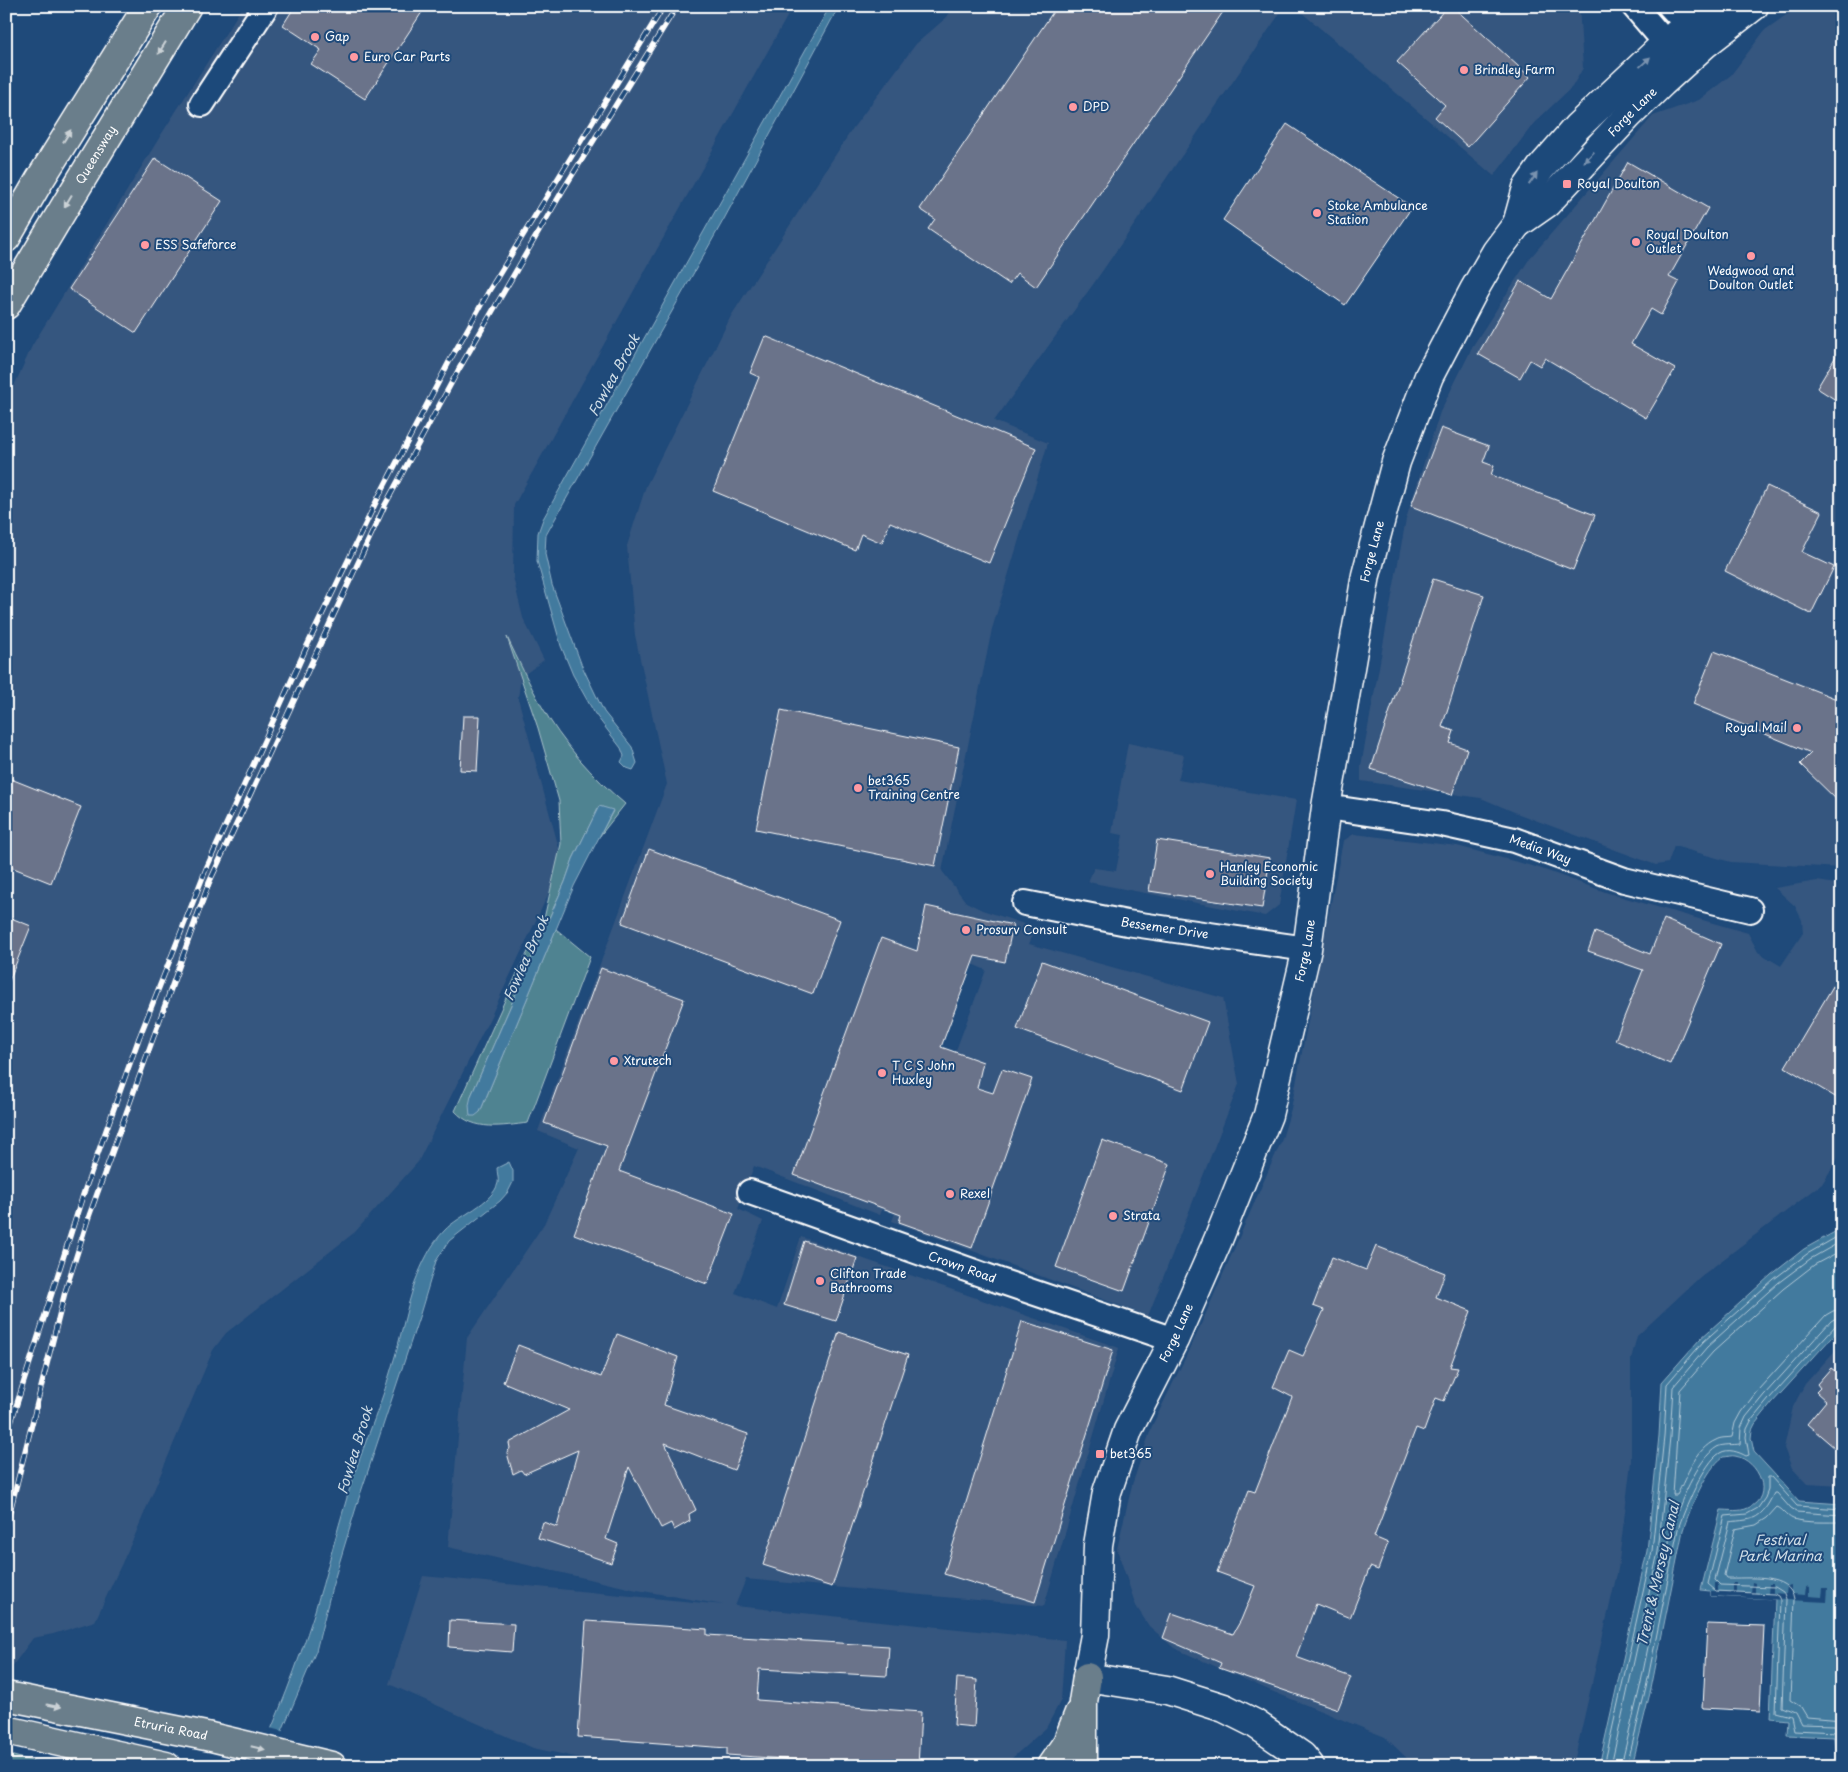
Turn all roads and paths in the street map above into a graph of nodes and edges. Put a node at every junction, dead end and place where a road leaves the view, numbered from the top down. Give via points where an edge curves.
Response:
1 (148, 6) edge
2 (188, 6) edge
3 (266, 6) edge
4 (1634, 6) edge
5 (1710, 6) edge
6 (1754, 6) edge
7 (1679, 15) edge
8 (1666, 43) junction
9 (1706, 44) junction
10 (1684, 64) junction
11 (202, 104) dead end
12 (1517, 224) junction
13 (6, 238) edge
14 (6, 306) edge
15 (1326, 807) junction
16 (1025, 903) dead end
17 (1750, 910) dead end
18 (1307, 949) junction
19 (750, 1192) dead end
20 (1174, 1340) junction
21 (1085, 1690) junction
22 (6, 1696) edge
23 (6, 1730) edge
24 (328, 1765) edge
25 (166, 1766) edge
26 (1051, 1766) edge
27 (1083, 1766) edge
28 (1310, 1766) edge

13 -> 1 highway
2 -> 14 highway, Queensway
3 - 11 street
4 - 8 street
5 - 7 street, Forge Lane
6 - 9 street, Forge Lane
7 - 8 street, Forge Lane
7 - 9 street
8 - 10 street
12 -> 8 street, Forge Lane via 1527,188 1541,168 1590,114
9 - 10 street, Forge Lane
10 -> 12 street, Forge Lane via 1628,116 1547,203
12 - 15 street, Forge Lane via 1474,290 1429,376 1396,462 1366,575
15 - 17 street, Media Way via 1442,824 1514,840 1624,880
15 - 18 street, Forge Lane
16 - 18 street, Bessemer Drive via 1127,923
18 - 20 street, Forge Lane via 1268,1116
19 - 20 street, Crown Road via 1000,1282
20 - 21 street, Forge Lane via 1128,1430 1107,1492 1098,1545 1095,1635
21 - 26 highway via 1067,1742
21 - 27 highway
21 - 28 street via 1167,1690 1224,1708 1254,1722 1302,1756
22 -> 24 highway, Etruria Road via 211,1737
23 - 25 highway

